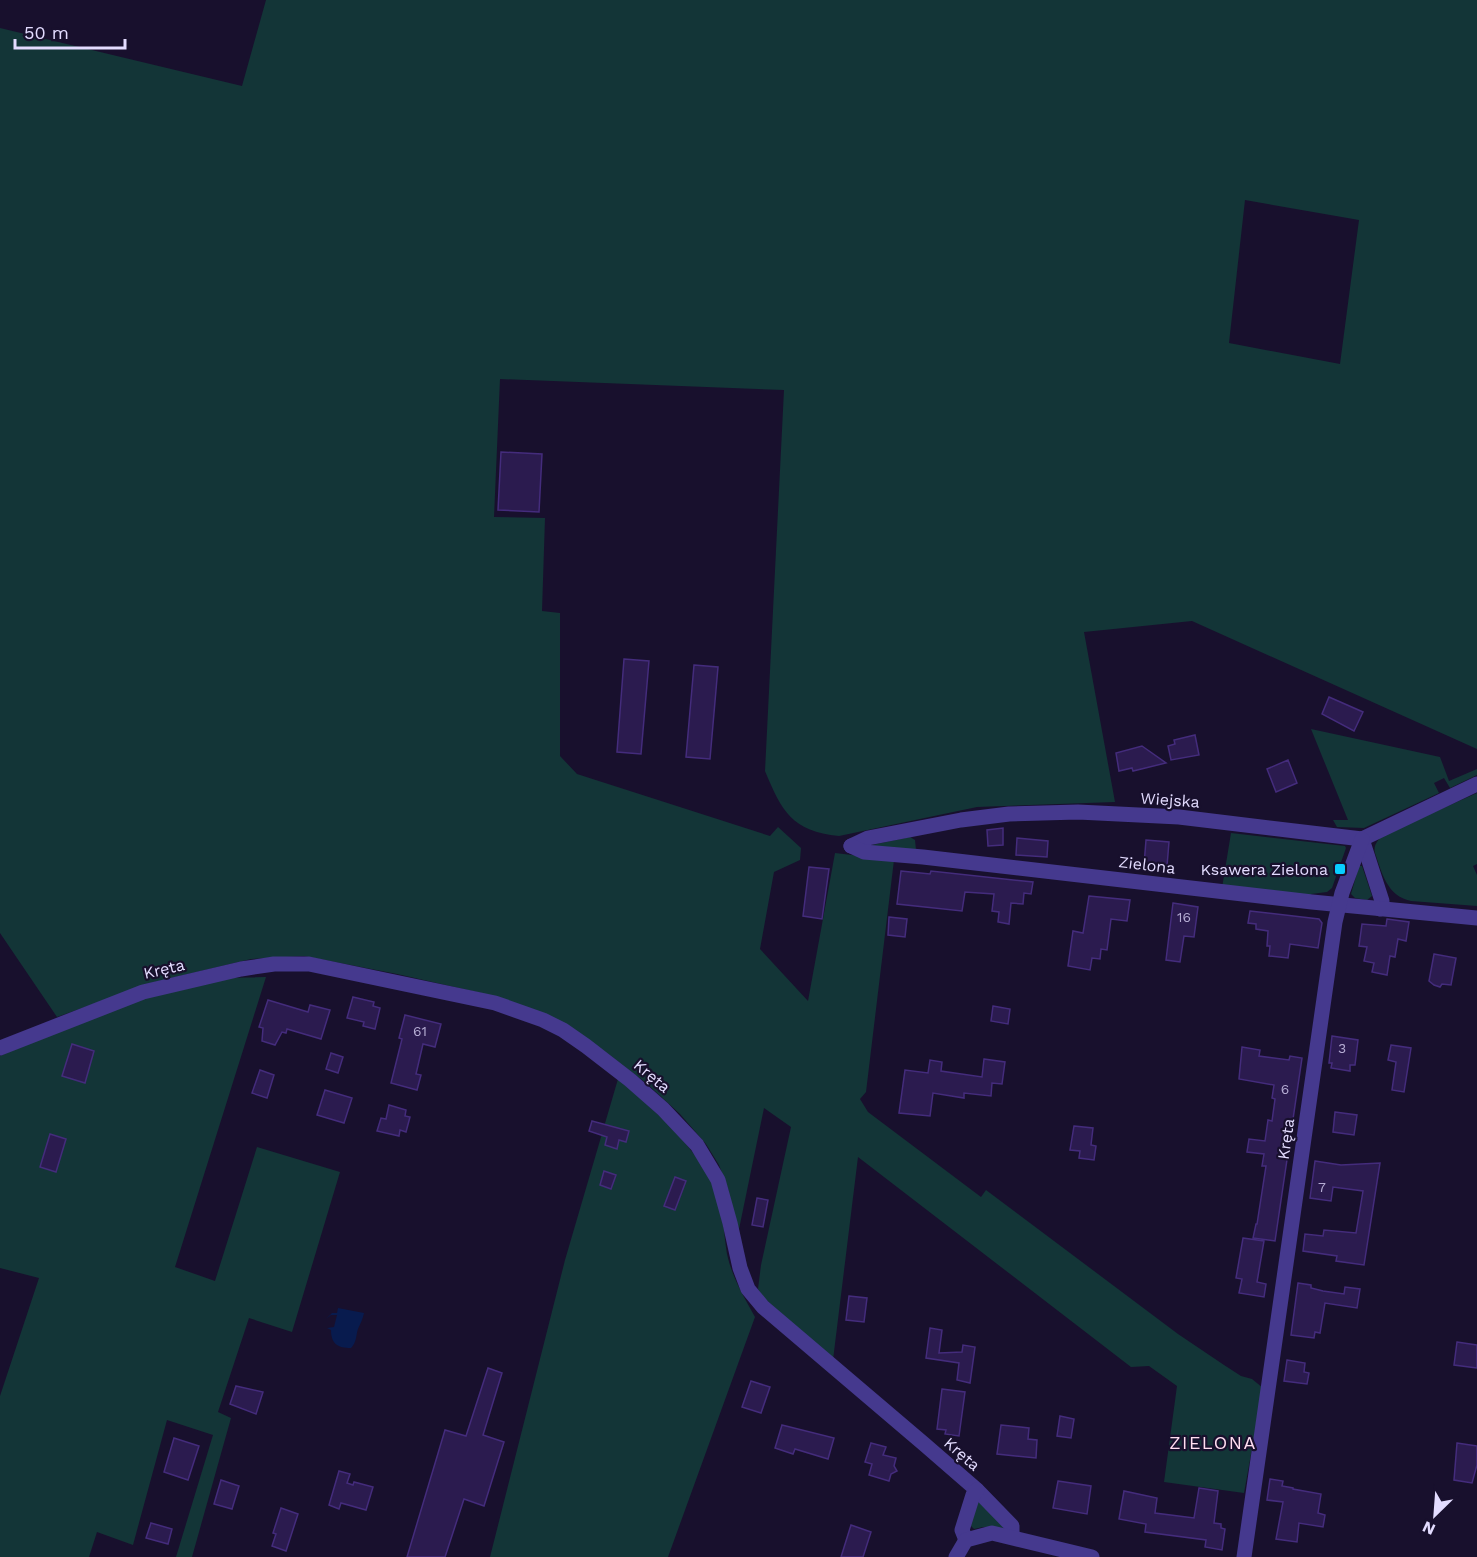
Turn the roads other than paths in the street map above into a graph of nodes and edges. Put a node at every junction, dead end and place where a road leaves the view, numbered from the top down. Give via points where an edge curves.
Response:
1 (1477, 784) edge
2 (1362, 839) junction
3 (851, 846) joint
4 (1338, 904) junction
5 (1380, 909) junction
6 (1477, 918) edge
7 (0, 1048) edge
8 (977, 1490) junction
9 (1012, 1537) junction
10 (966, 1540) junction
11 (956, 1557) edge
12 (1092, 1557) edge
13 (1244, 1557) edge

1 - 2 street
2 - 3 street, Wiejska via 1179,817 1078,812 961,820 868,838
2 - 4 street, Kręta
2 - 5 street via 1382,901
3 - 4 street, Zielona via 864,852
4 - 5 street, Zielona
4 - 13 street, Kręta
5 - 6 street, Zielona
7 - 8 street, Kręta via 143,992 274,964 309,964 372,976 495,1003 543,1020 563,1030 630,1080 697,1145 718,1180 748,1289 763,1307
8 - 9 street, Kręta via 1012,1526
8 - 10 street via 962,1530
9 - 10 street via 992,1533
9 - 12 street
10 - 11 street

